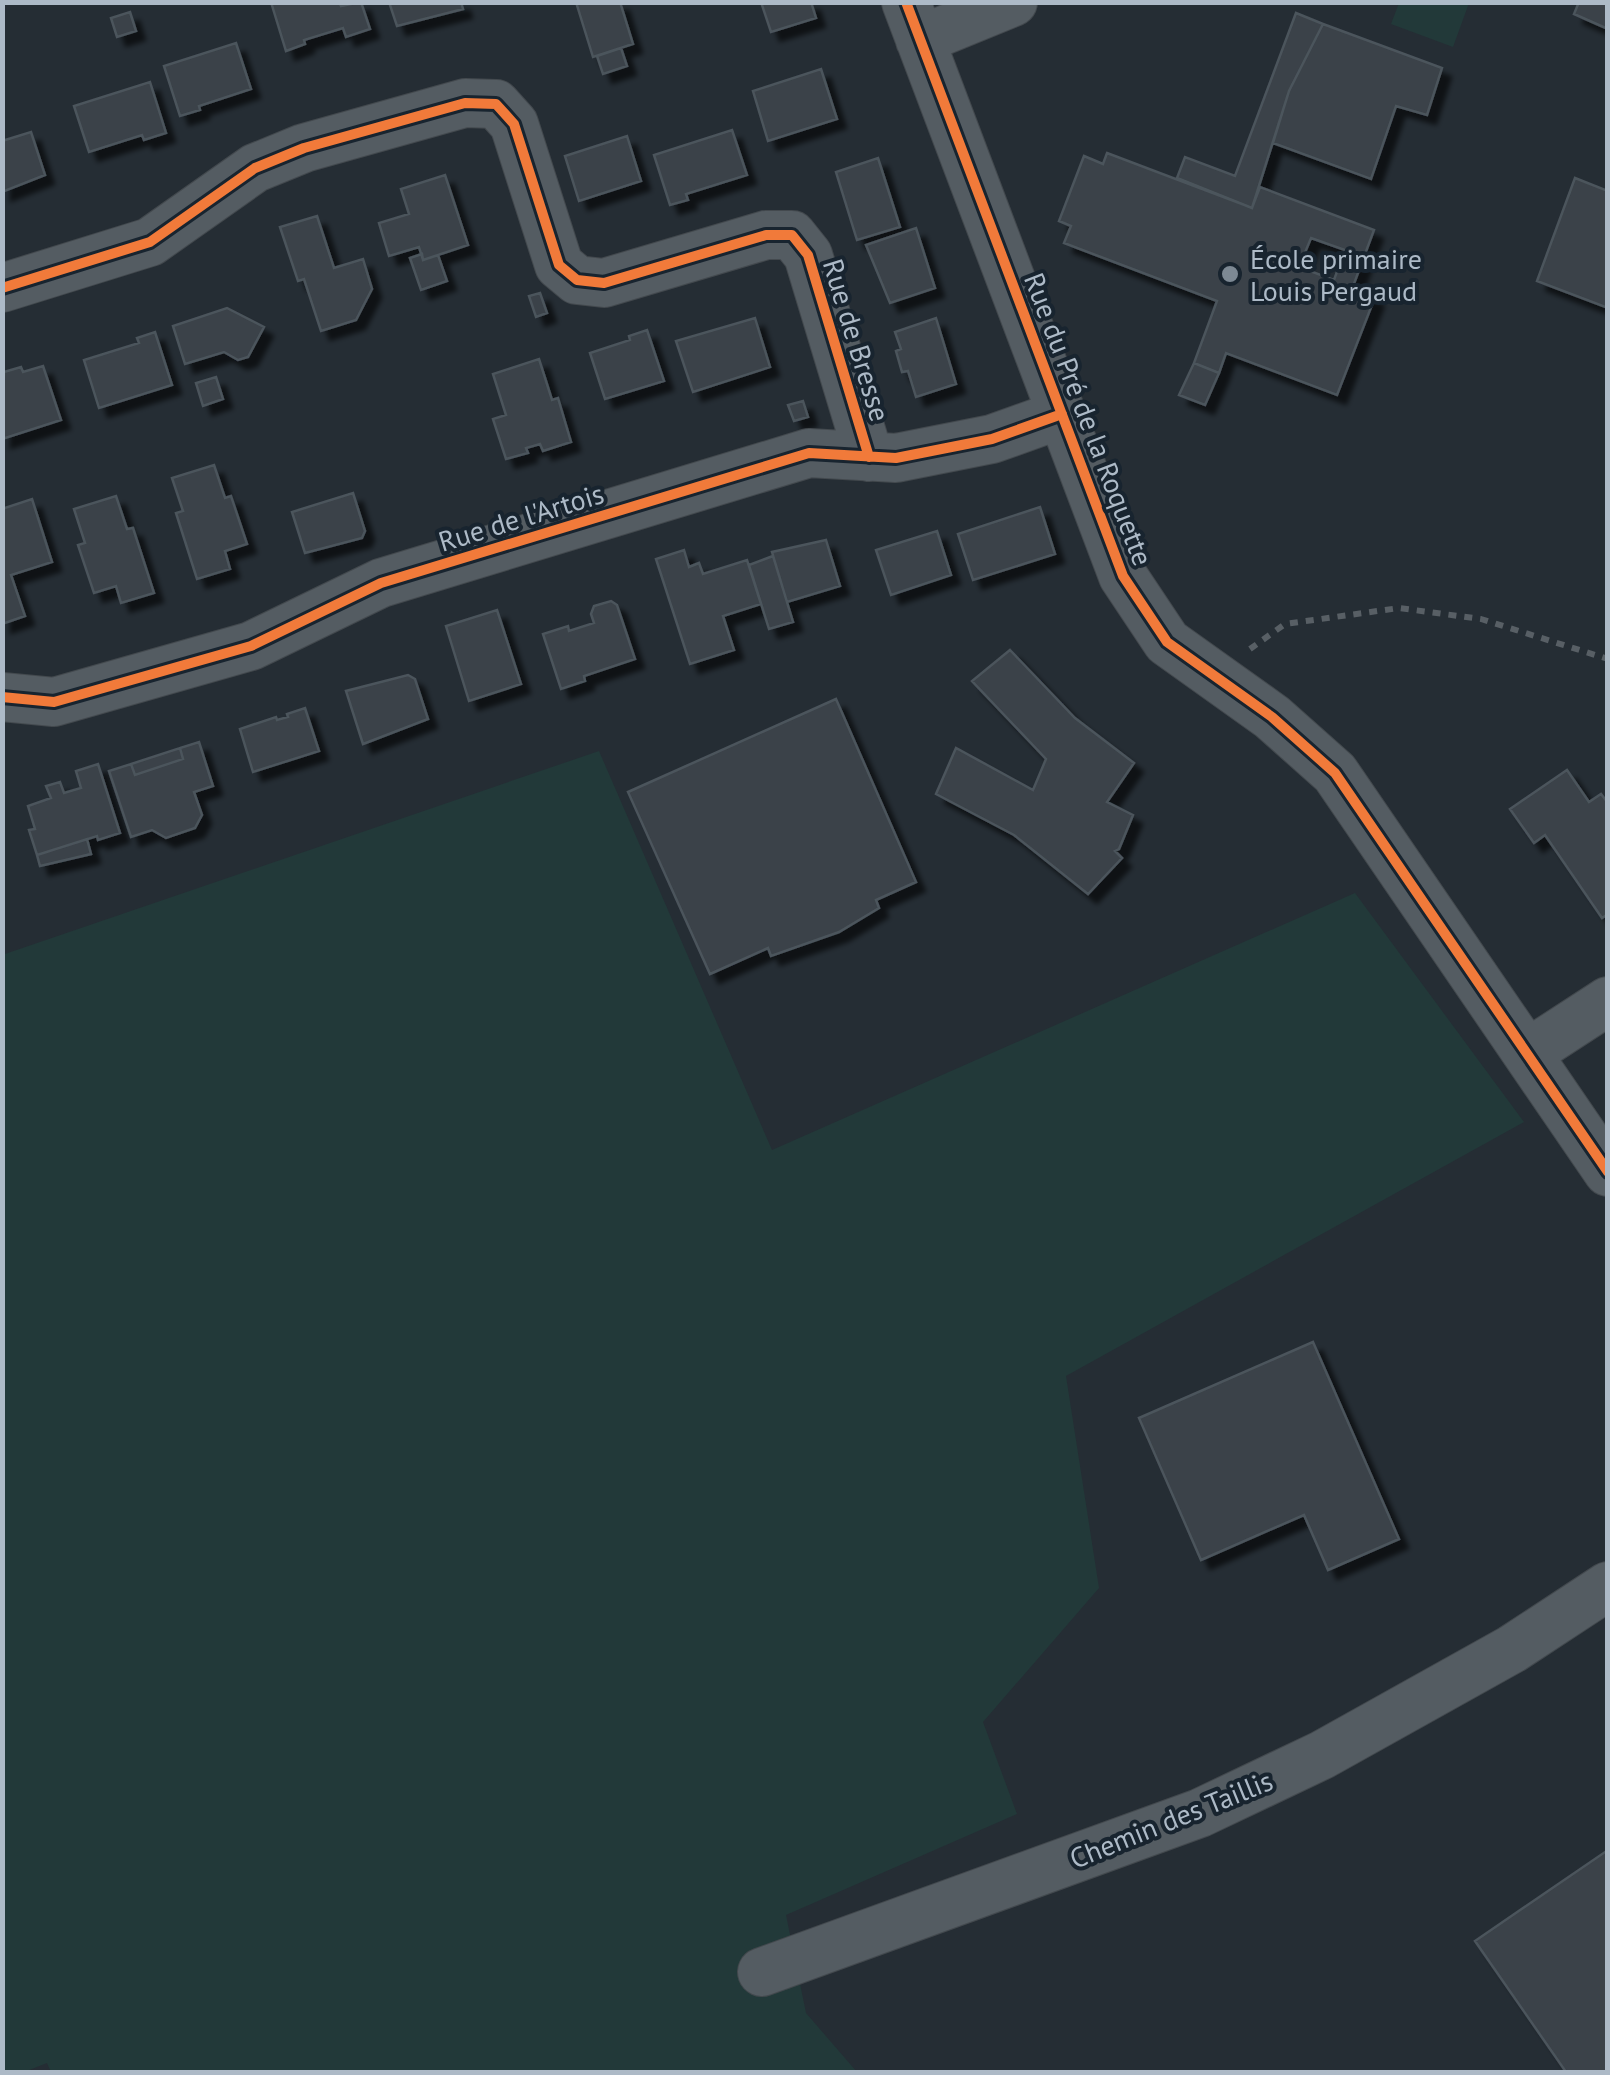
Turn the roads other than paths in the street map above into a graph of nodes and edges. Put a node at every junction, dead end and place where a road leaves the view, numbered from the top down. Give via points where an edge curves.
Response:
1 (1013, 2) edge
2 (913, 21) edge
3 (2, 288) edge
4 (1062, 414) junction
5 (869, 456) junction
6 (2, 697) edge
7 (1608, 1001) edge
8 (1528, 1054) junction
9 (1608, 1172) edge
10 (1608, 1586) edge
11 (762, 1972) dead end

1 - 2 street
2 - 4 street, Rue du Pré de la Roquette
3 - 5 street, Rue de Bresse via 150,242 255,168 304,148 465,103 496,104 514,124 559,265 578,280 604,283 766,235 792,235 808,255
4 - 5 street, Rue de l'Artois via 992,439 896,458
4 - 8 street, Rue du Pré de la Roquette via 1123,576 1166,642 1272,718 1335,774
5 - 6 street, Rue de l'Artois via 809,452 381,583 251,646 54,702
7 - 8 street
8 - 9 street, Rue du Pré de la Roquette
10 - 11 street, Chemin des Taillis via 1512,1650 1200,1814

